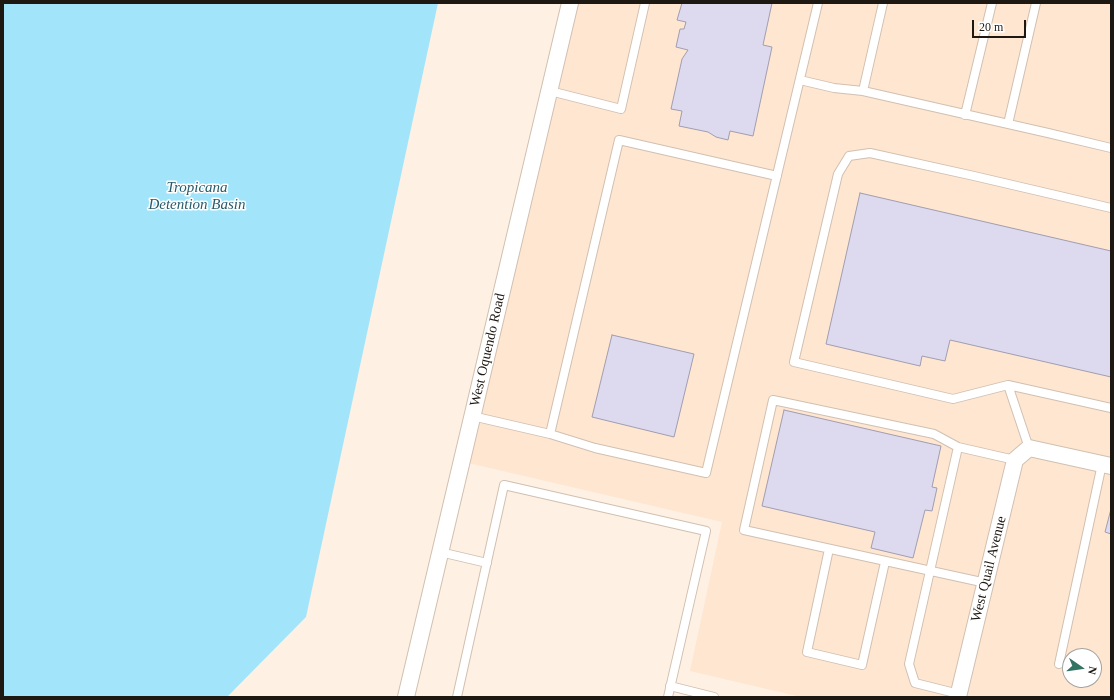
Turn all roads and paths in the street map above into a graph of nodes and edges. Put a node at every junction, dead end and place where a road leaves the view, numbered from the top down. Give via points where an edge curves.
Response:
1 (570, 3) edge
2 (645, 3) edge
3 (818, 3) edge
4 (883, 3) edge
5 (992, 3) edge
6 (1036, 3) edge
7 (800, 80) junction
8 (550, 91) junction
9 (863, 91) junction
10 (965, 115) junction
11 (1008, 124) junction
12 (1111, 148) edge
13 (777, 176) junction
14 (1111, 208) edge
15 (1008, 385) junction
16 (1111, 408) edge
17 (472, 416) junction
18 (550, 434) junction
19 (958, 447) junction
20 (1029, 448) junction
21 (1015, 460) junction
22 (1106, 465) edge
23 (829, 549) junction
24 (440, 552) junction
25 (885, 562) junction
26 (487, 563) junction
27 (930, 571) junction
28 (986, 583) junction
29 (1059, 664) dead end
30 (670, 686) junction
31 (959, 696) edge
32 (406, 697) edge
33 (457, 697) edge
34 (668, 697) edge
35 (714, 697) edge

1 - 8 street, West Oquendo Road
2 - 8 lane via 621,109
3 - 7 lane
4 - 9 lane
5 - 10 lane
6 - 11 lane
7 - 9 lane via 834,88
7 - 13 lane
8 - 17 street, West Oquendo Road
9 - 10 lane
10 - 11 lane
11 - 12 lane
13 - 18 lane via 619,140
13 - 18 lane via 706,473 595,448
14 - 15 lane via 870,153 849,156 838,174 794,362 953,399
15 - 16 lane
15 - 20 lane
17 - 18 lane
17 - 24 street, West Oquendo Road
19 - 21 lane
19 - 23 lane via 934,434 773,400 744,530
19 - 27 lane
20 - 21 street
20 - 22 street
21 - 28 street, West Quail Avenue
22 - 29 lane
23 - 25 lane
23 - 25 lane via 807,652 862,665
24 - 26 lane
24 - 32 street, West Oquendo Road
25 - 27 lane
26 - 30 lane via 504,485 706,531
26 - 33 lane
27 - 28 lane
27 - 31 lane via 910,664 915,683
28 - 31 street, West Quail Avenue
30 - 34 lane
30 - 35 lane

